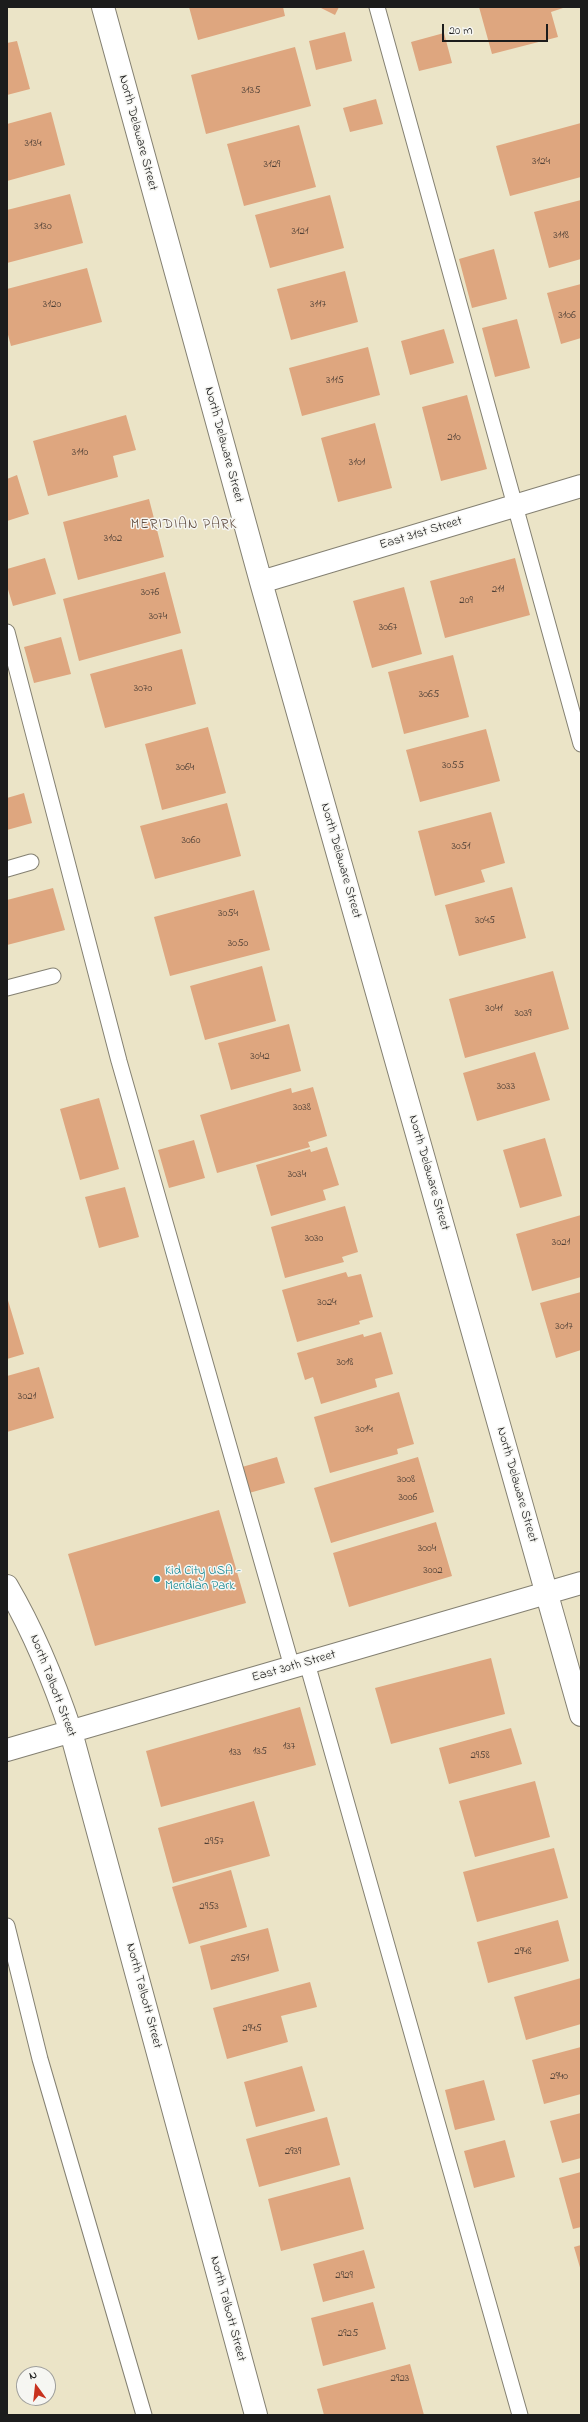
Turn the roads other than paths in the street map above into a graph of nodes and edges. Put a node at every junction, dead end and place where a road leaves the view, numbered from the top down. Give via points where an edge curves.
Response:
1 (103, 7) edge
2 (377, 7) edge
3 (581, 486) edge
4 (514, 506) junction
5 (261, 582) junction
6 (7, 632) edge
7 (581, 744) edge
8 (31, 862) dead end
9 (7, 869) edge
10 (53, 976) dead end
11 (7, 988) edge
12 (581, 1583) edge
13 (7, 1586) edge
14 (547, 1593) junction
15 (300, 1665) junction
16 (581, 1715) edge
17 (71, 1732) junction
18 (7, 1750) edge
19 (7, 1926) edge
20 (144, 2415) edge
21 (256, 2415) edge
22 (520, 2415) edge

1 - 5 street, North Delaware Street
2 - 4 lane
3 - 4 street, East 31st Street
4 - 5 street, East 31st Street
4 - 7 lane
5 - 14 street, North Delaware Street
6 - 15 lane via 119,1061
8 - 9 lane
10 - 11 lane
12 - 14 street, East 30th Street
13 - 17 street, North Talbott Street via 34,1638 60,1698
14 - 15 street, East 30th Street
14 - 16 street, North Delaware Street
15 - 17 street, East 30th Street
15 - 22 lane
17 - 18 street, East 30th Street
17 - 21 street, North Talbott Street
19 - 20 lane via 40,2059

